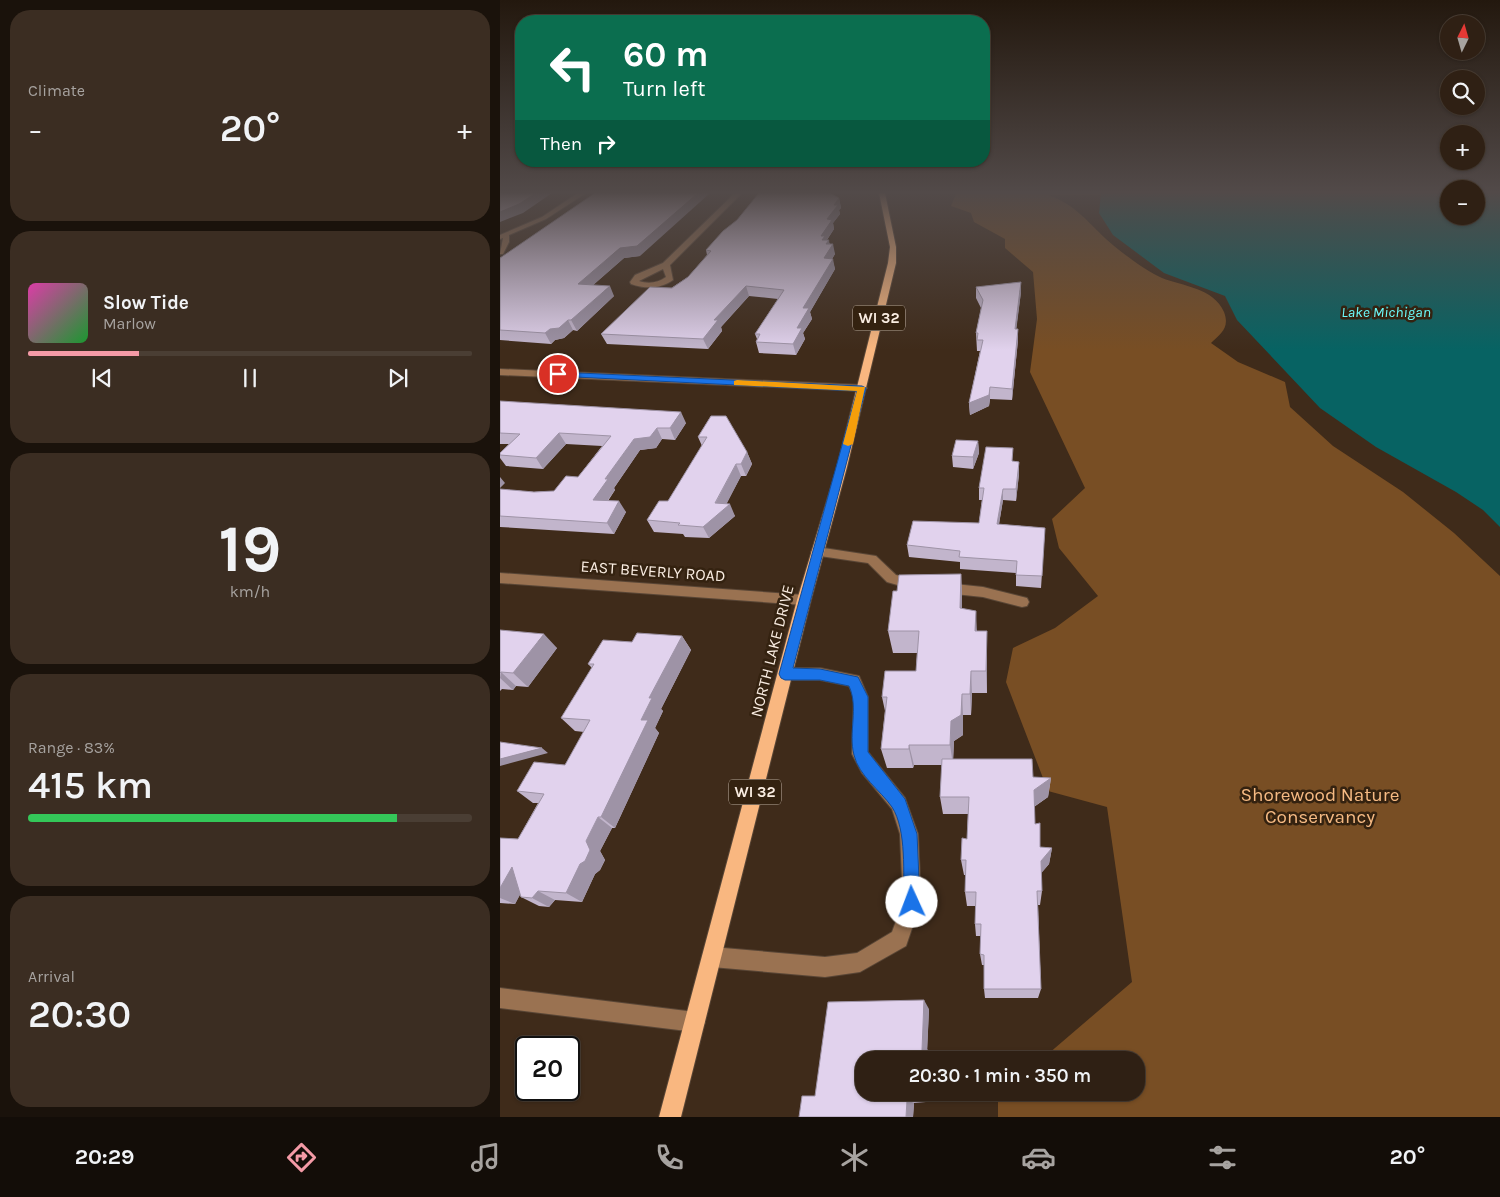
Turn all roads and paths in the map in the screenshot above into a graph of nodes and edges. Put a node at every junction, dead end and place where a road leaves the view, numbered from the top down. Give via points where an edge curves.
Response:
1 (686, 245) edge
2 (894, 245) edge
3 (666, 265) dead end
4 (500, 372) edge
5 (862, 388) junction
6 (817, 552) junction
7 (500, 578) edge
8 (804, 600) junction
9 (1022, 602) dead end
10 (785, 674) junction
11 (712, 957) junction
12 (500, 998) edge
13 (695, 1022) junction
14 (670, 1117) edge

1 - 3 street
2 - 5 main road, NORTH LAKE DRIVE / WI 32
4 - 5 street
5 - 6 main road, NORTH LAKE DRIVE / WI 32
6 - 8 main road, NORTH LAKE DRIVE / WI 32
6 - 9 street via 872,559 892,579 908,585 983,592
7 - 8 street, EAST BEVERLY ROAD
8 - 10 main road, NORTH LAKE DRIVE / WI 32
10 - 11 main road, NORTH LAKE DRIVE / WI 32
10 - 11 street via 820,674 854,681 861,697 860,754 899,804 909,834 912,902 899,939 860,962 825,966
11 - 13 main road, NORTH LAKE DRIVE / WI 32
12 - 13 street
13 - 14 main road, NORTH LAKE DRIVE / WI 32

